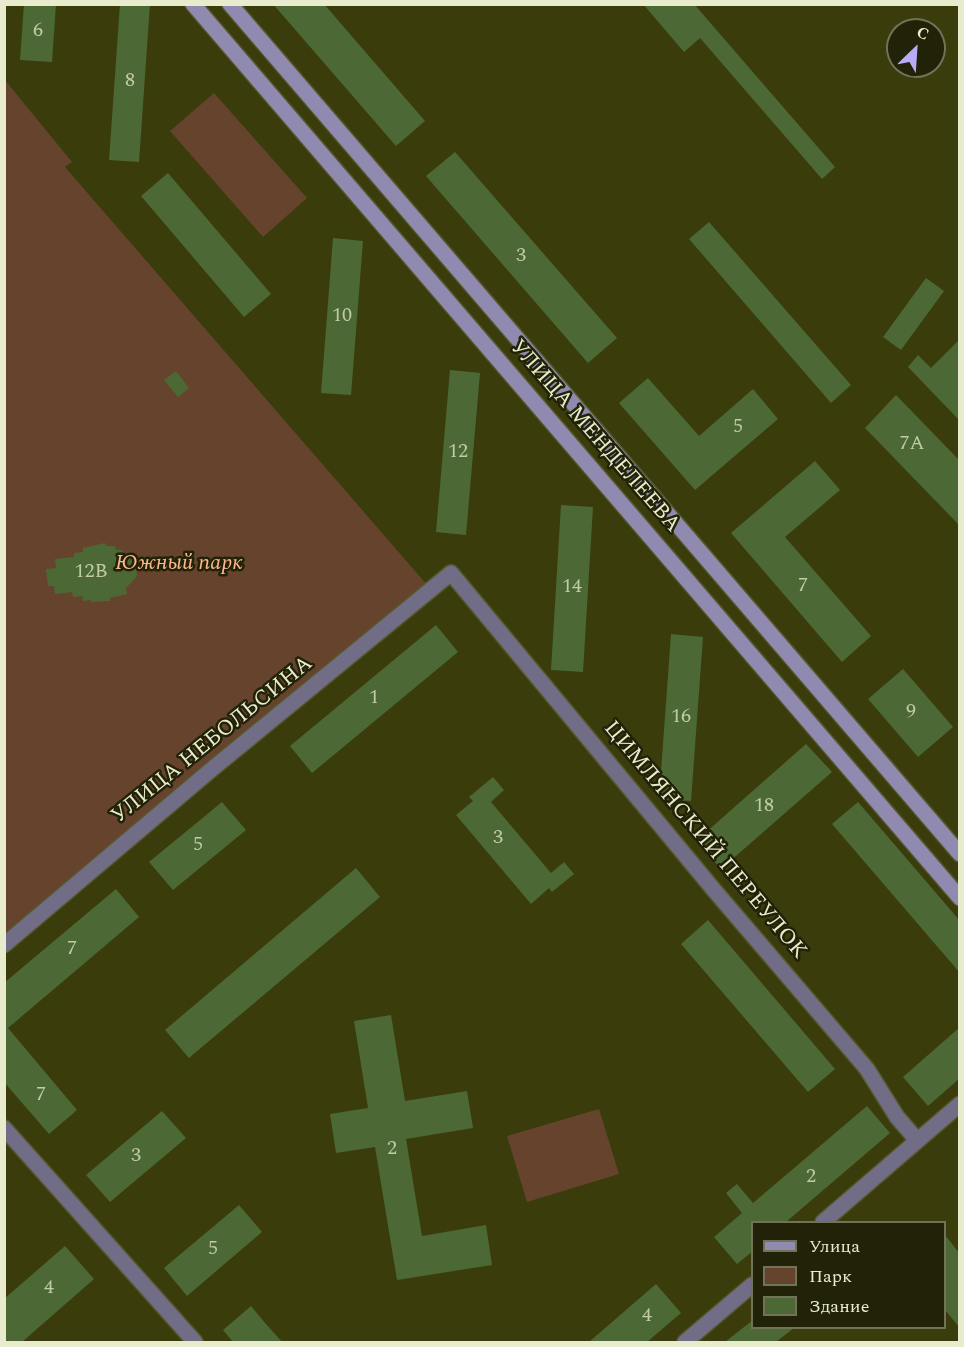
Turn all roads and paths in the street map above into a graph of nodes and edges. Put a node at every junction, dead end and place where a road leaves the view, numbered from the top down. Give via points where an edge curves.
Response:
1 (230, 4) edge
2 (196, 6) edge
3 (451, 573) joint
4 (960, 854) edge
5 (960, 898) edge
6 (4, 945) edge
7 (960, 1104) edge
8 (4, 1128) edge
9 (916, 1140) junction
10 (824, 1221) edge
11 (751, 1287) edge
12 (195, 1342) edge
13 (685, 1342) edge

1 - 4 street, УЛИЦА МЕНДЕЛЕЕВА
2 - 5 street, УЛИЦА МЕНДЕЛЕЕВА
3 - 6 street, УЛИЦА НЕБОЛЬСИНА
3 - 9 street, ЦИМЛЯНСКИЙ ПЕРЕУЛОК via 867,1069
7 - 9 street
8 - 12 street
9 - 10 street
11 - 13 street

